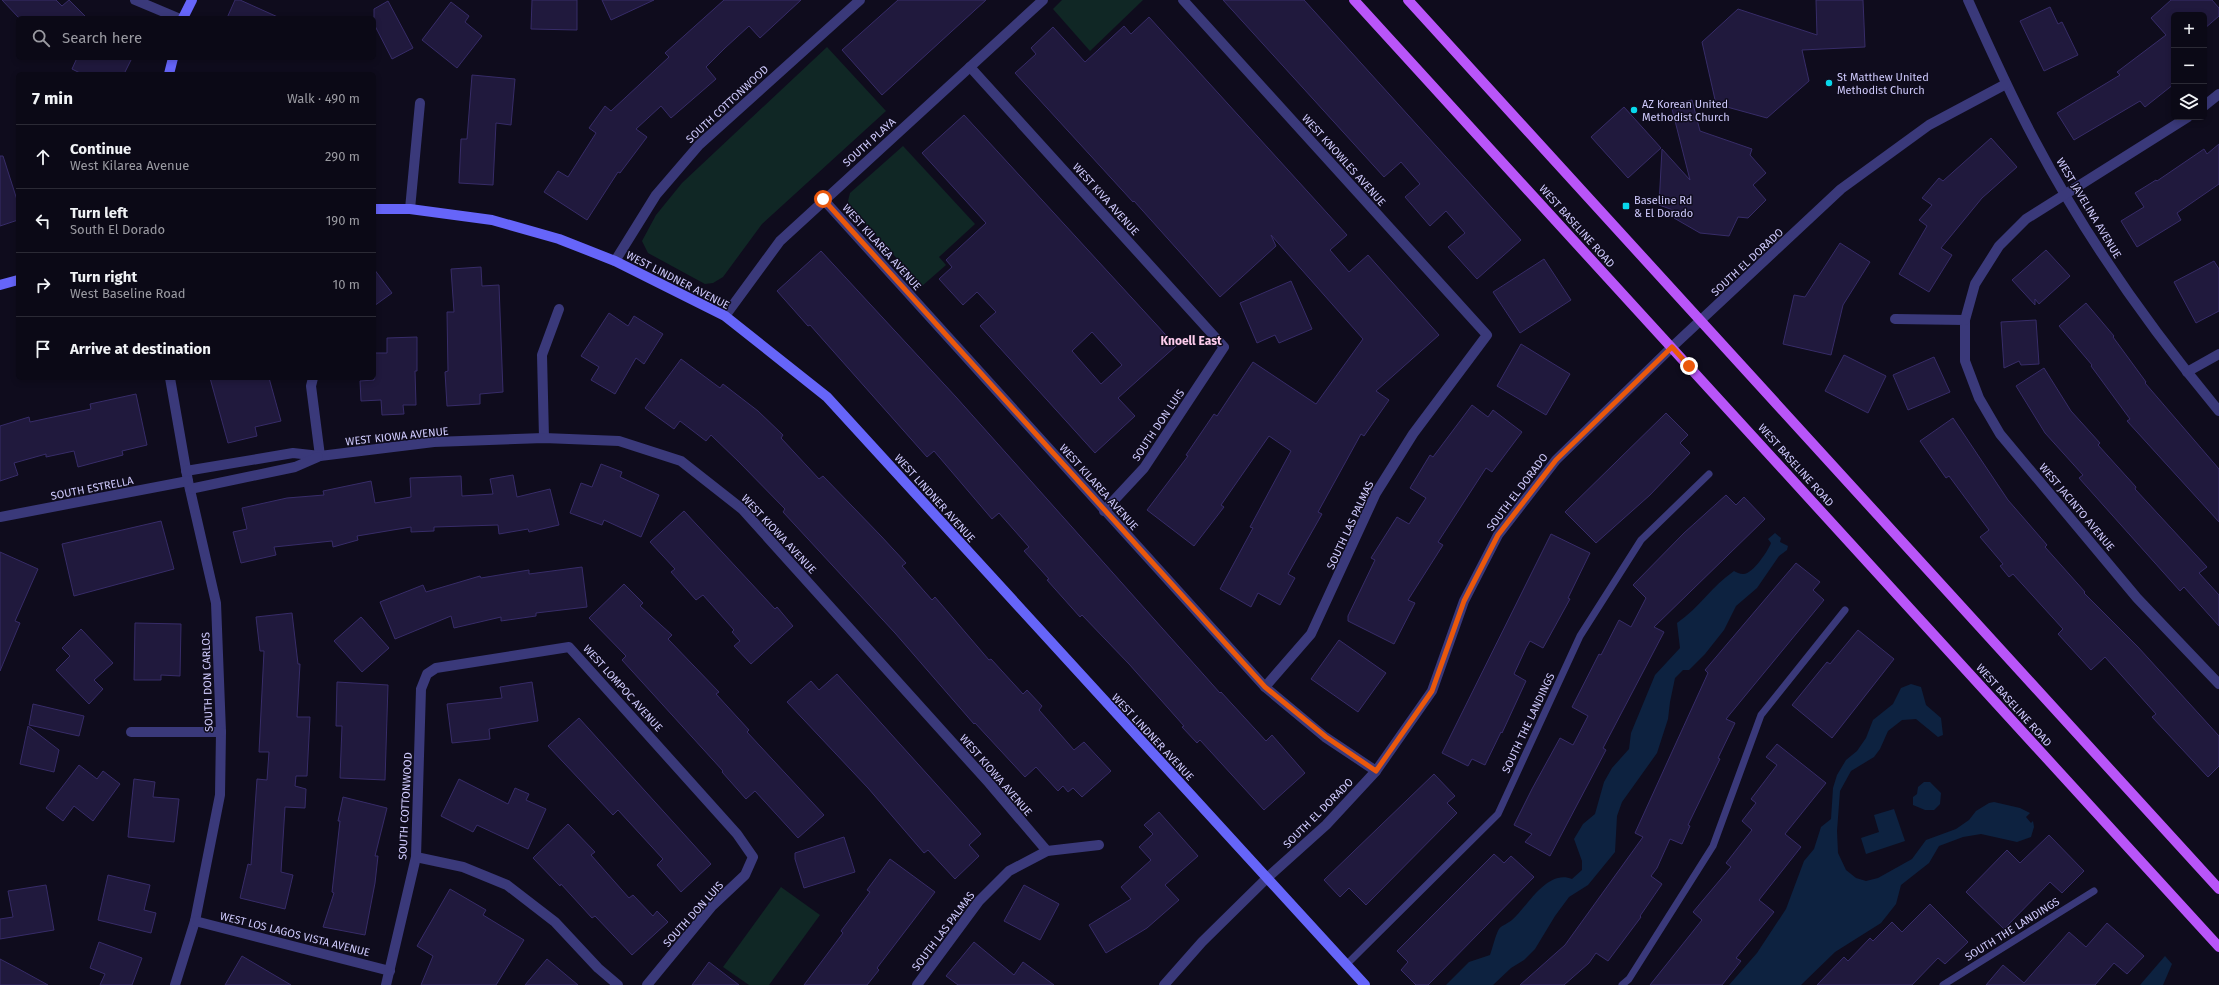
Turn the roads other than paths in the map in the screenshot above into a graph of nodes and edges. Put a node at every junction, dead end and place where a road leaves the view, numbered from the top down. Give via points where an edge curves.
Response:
1 (135, 0) edge
2 (192, 0) edge
3 (860, 0) edge
4 (1043, 0) edge
5 (1183, 0) edge
6 (1354, 0) edge
7 (1408, 0) edge
8 (1968, 0) edge
9 (173, 16) edge
10 (184, 16) edge
11 (172, 60) edge
12 (970, 67) junction
13 (170, 72) edge
14 (2006, 84) junction
15 (2219, 94) edge
16 (420, 103) dead end
17 (2207, 104) edge
18 (2183, 120) edge
19 (2065, 195) junction
20 (823, 199) junction
21 (410, 208) junction
22 (376, 209) edge
23 (615, 261) junction
24 (16, 281) edge
25 (0, 285) edge
26 (559, 309) dead end
27 (726, 316) junction
28 (1895, 319) dead end
29 (1965, 320) junction
30 (1701, 321) junction
31 (1487, 335) joint
32 (1224, 347) joint
33 (1672, 347) junction
34 (2219, 354) edge
35 (2187, 372) junction
36 (170, 380) edge
37 (312, 380) edge
38 (2219, 411) edge
39 (544, 438) junction
40 (320, 456) junction
41 (1709, 474) dead end
42 (188, 480) junction
43 (1104, 510) junction
44 (0, 517) edge
45 (1845, 610) dead end
46 (427, 674) joint
47 (2219, 684) edge
48 (1265, 687) junction
49 (131, 732) dead end
50 (221, 732) junction
51 (1376, 771) junction
52 (1099, 845) dead end
53 (1047, 851) junction
54 (416, 856) junction
55 (753, 857) joint
56 (1266, 878) junction
57 (2219, 889) edge
58 (2094, 891) dead end
59 (195, 921) junction
60 (2219, 947) edge
61 (1346, 965) junction
62 (390, 971) junction
63 (174, 985) edge
64 (386, 985) edge
65 (618, 985) edge
66 (647, 985) edge
67 (917, 985) edge
68 (1164, 985) edge
69 (1365, 985) edge
70 (1622, 985) edge
71 (1943, 985) edge

1 - 9 street
2 - 10 street
3 - 23 street, SOUTH COTTONWOOD via 699,144 656,194
4 - 12 street, SOUTH PLAYA
5 - 31 street, WEST KNOWLES AVENUE
6 - 33 main road, WEST BASELINE ROAD
7 - 30 main road
8 - 14 street, WEST JAVELINA AVENUE
11 - 13 street
12 - 20 street, SOUTH PLAYA
12 - 32 street, WEST KIVA AVENUE
14 - 19 street, WEST JAVELINA AVENUE
14 - 30 street, SOUTH EL DORADO via 1929,125 1841,189
15 - 17 street
16 - 21 street
18 - 19 street, WEST JACINTO AVENUE
19 - 29 street, WEST JACINTO AVENUE via 2026,219 1999,246 1975,284
19 - 35 street, WEST JAVELINA AVENUE via 2121,282
20 - 27 street, SOUTH PLAYA via 780,241
20 - 43 street, WEST KILAREA AVENUE
21 - 22 street, WEST LINDNER AVENUE
21 - 23 street, WEST LINDNER AVENUE via 492,220 559,239
23 - 27 street, WEST LINDNER AVENUE
24 - 25 street
26 - 39 street via 542,355
27 - 56 street, WEST LINDNER AVENUE via 827,397
28 - 29 street
29 - 47 street, WEST JACINTO AVENUE via 1965,361 1979,398 2000,434 2137,598
30 - 33 street, SOUTH EL DORADO
30 - 57 main road
31 - 48 street, SOUTH LAS PALMAS via 1413,434 1376,493 1311,634
32 - 43 street, SOUTH DON LUIS via 1144,468
33 - 51 street, SOUTH EL DORADO via 1556,460 1498,535 1464,601 1432,691
33 - 60 main road, WEST BASELINE ROAD
34 - 35 street
35 - 38 street, WEST JAVELINA AVENUE
36 - 42 street, SOUTH DON CARLOS
37 - 40 street via 311,386
39 - 40 street, WEST KIOWA AVENUE via 434,442
39 - 53 street, WEST KIOWA AVENUE via 620,441 681,461 742,509
40 - 42 street, WEST KIOWA AVENUE via 295,467
40 - 42 street, WEST KIOWA AVENUE via 293,453
41 - 61 lane, SOUTH THE LANDINGS via 1641,540 1580,636 1498,814
42 - 44 street, SOUTH ESTRELLA
42 - 50 street, SOUTH DON CARLOS via 216,603
43 - 48 street, WEST KILAREA AVENUE
45 - 70 lane via 1761,715 1713,846 1629,979
46 - 54 street, SOUTH COTTONWOOD via 421,689
46 - 55 street, WEST LOMPOC AVENUE via 436,668 569,647 737,834
48 - 51 street, WEST KILAREA AVENUE via 1326,737
49 - 50 street
50 - 59 street, SOUTH DON CARLOS via 220,795
51 - 56 street, SOUTH EL DORADO via 1326,825
52 - 53 street, SOUTH LAS PALMAS
53 - 67 street, SOUTH LAS PALMAS via 1009,870 978,901
54 - 62 street, SOUTH COTTONWOOD
54 - 65 street via 463,867 507,885 556,922 598,968
55 - 66 street, SOUTH DON LUIS via 745,876 712,906
56 - 61 street, WEST LINDNER AVENUE
56 - 68 street, SOUTH EL DORADO via 1202,942
58 - 71 lane, SOUTH THE LANDINGS
59 - 62 street, WEST LOS LAGOS VISTA AVENUE
59 - 63 street, SOUTH DON CARLOS
61 - 69 street, WEST LINDNER AVENUE
62 - 64 street, SOUTH COTTONWOOD

